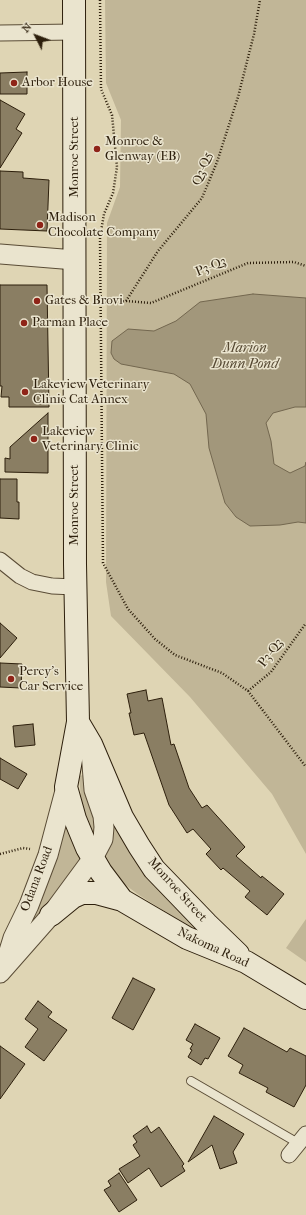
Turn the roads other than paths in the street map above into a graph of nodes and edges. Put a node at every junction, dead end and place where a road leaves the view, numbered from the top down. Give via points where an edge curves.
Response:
1 (74, 0) edge
2 (75, 32) junction
3 (0, 33) edge
4 (0, 254) edge
5 (75, 260) junction
6 (0, 560) edge
7 (75, 587) junction
8 (78, 722) junction
9 (90, 744) junction
10 (66, 787) junction
11 (93, 858) junction
12 (122, 900) junction
13 (51, 916) junction
14 (246, 962) junction
15 (2, 971) edge
16 (306, 998) edge
17 (191, 1081) dead end
18 (298, 1144) edge

1 - 2 main road, Monroe Street
2 - 3 street
2 - 5 main road, Monroe Street
4 - 5 street
5 - 7 main road, Monroe Street
6 - 7 street via 32,582
7 - 8 main road, Monroe Street
8 - 9 main road, Monroe Street
8 - 10 main road, Monroe Street
9 - 11 street, Monroe Street via 94,790 104,827 103,839
9 - 14 main road, Monroe Street via 122,816 154,869
10 - 11 main road, Monroe Street via 79,831
10 - 15 street, Odana Road via 48,854
11 - 12 main road, Nakoma Road
11 - 13 street, Odana Road
12 - 13 main road via 96,893 82,893
12 - 14 main road, Nakoma Road via 187,938
13 - 15 street, Odana Road
14 - 16 main road, Nakoma Road
17 - 18 lane

